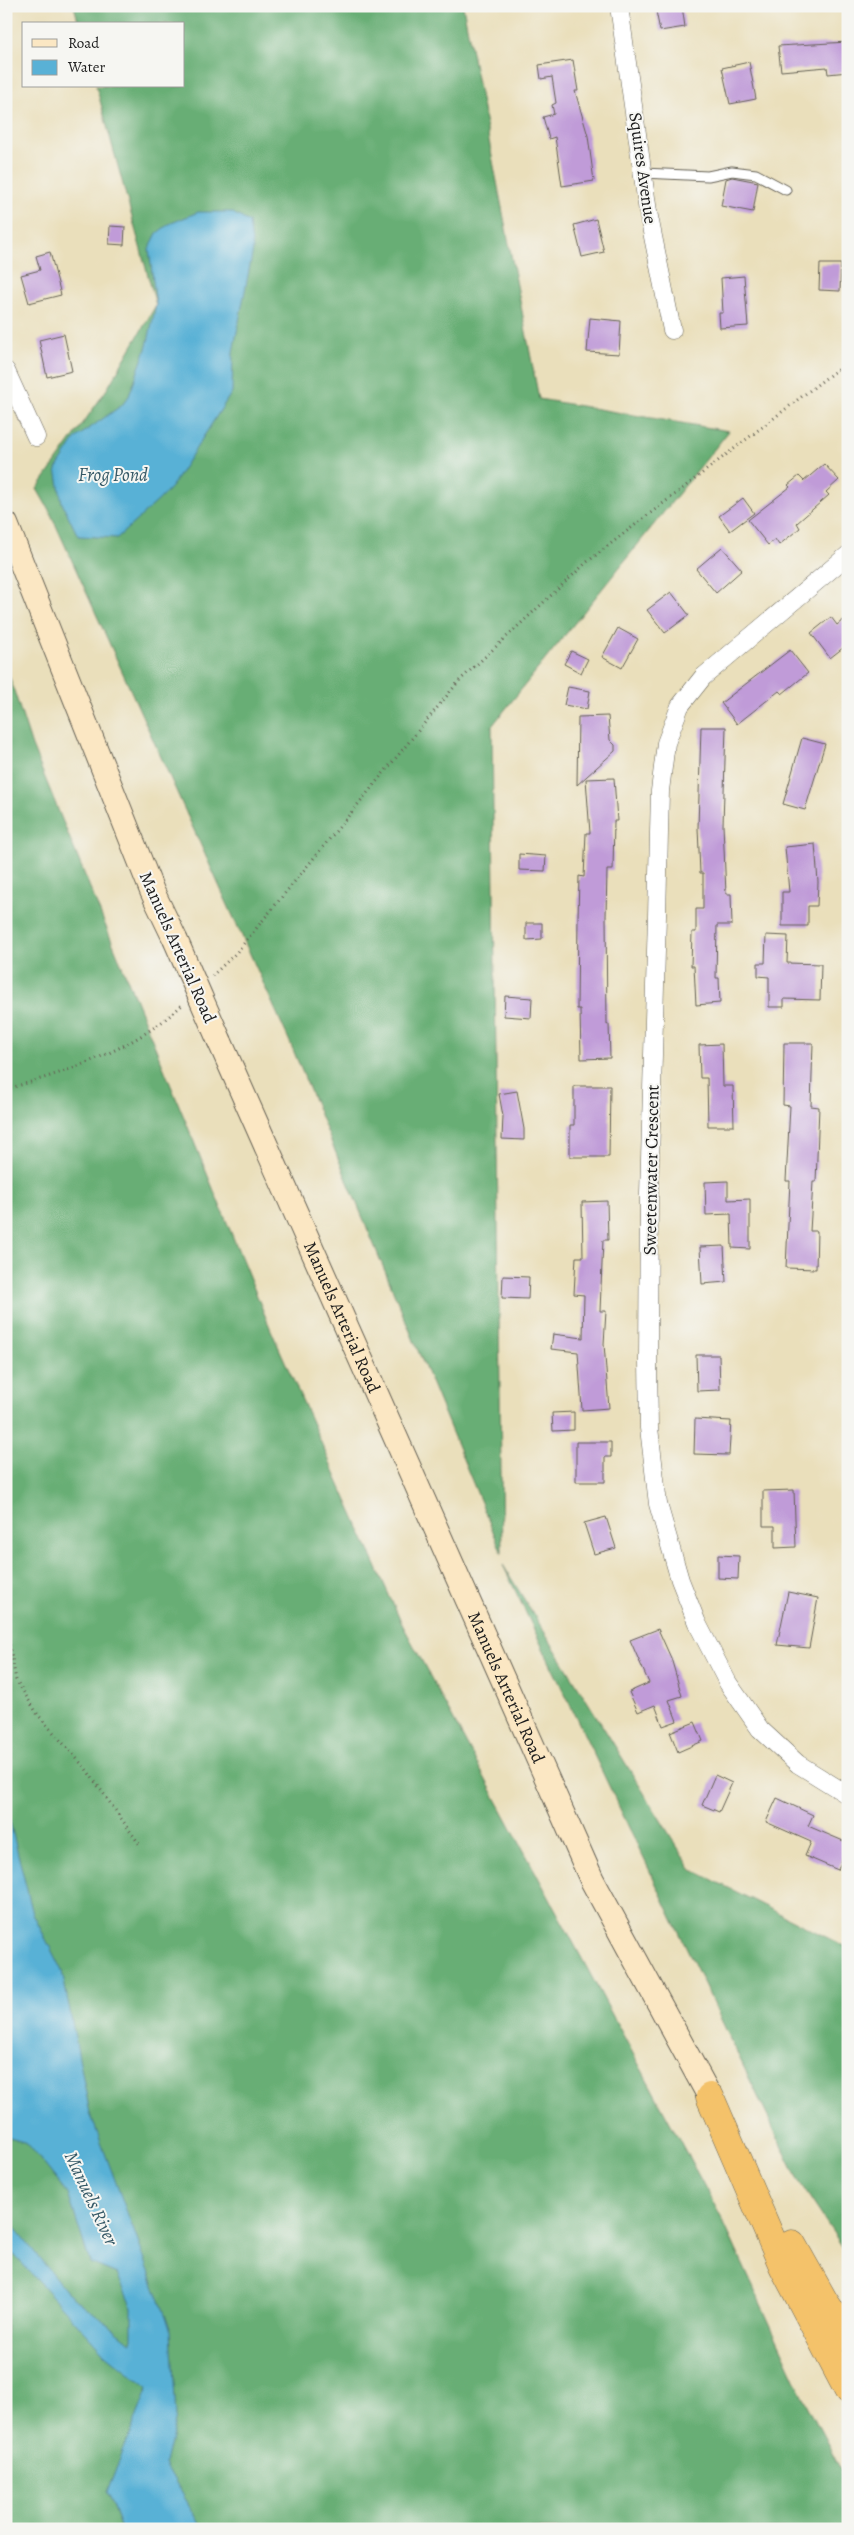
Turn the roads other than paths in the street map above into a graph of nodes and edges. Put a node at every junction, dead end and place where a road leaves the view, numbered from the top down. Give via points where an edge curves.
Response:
1 (619, 6) edge
2 (643, 173) junction
3 (786, 190) dead end
4 (672, 330) dead end
5 (6, 371) edge
6 (36, 436) dead end
7 (6, 524) edge
8 (848, 555) edge
9 (848, 1788) edge
10 (848, 1795) edge
11 (710, 2097) junction
12 (848, 2338) edge
13 (848, 2390) edge

1 - 2 street, Squires Avenue
2 - 3 lane via 708,176 732,170 756,174
2 - 4 street, Squires Avenue
5 - 6 street
7 - 11 main road, Manuels Arterial Road, bridge via 152,891 592,1880
8 - 10 street, Sweetenwater Crescent via 703,677 680,706 666,743 660,792 648,1350 649,1428 658,1504 680,1580 698,1623 728,1683 760,1729 798,1764
9 - 10 street
11 - 12 highway via 824,2302
11 - 13 highway via 783,2266

